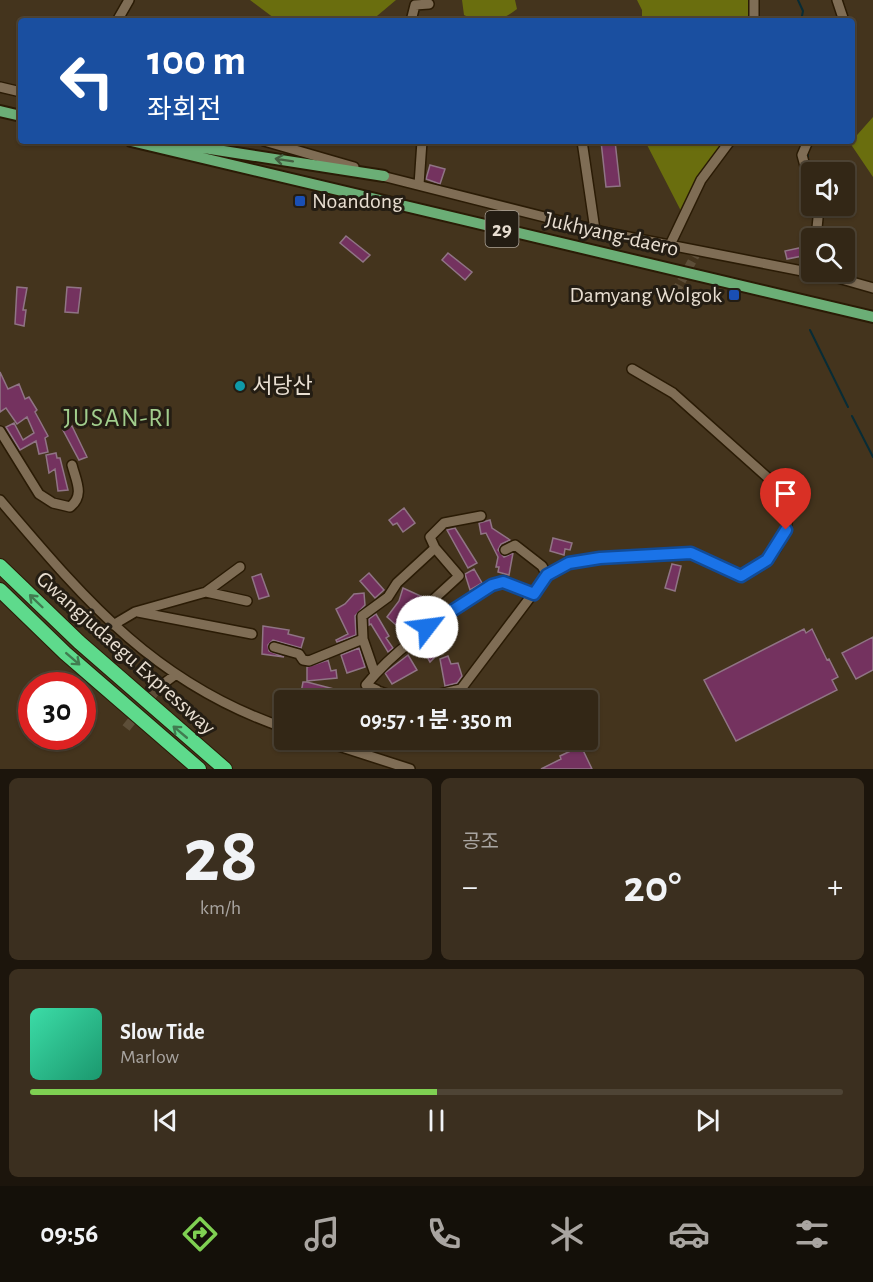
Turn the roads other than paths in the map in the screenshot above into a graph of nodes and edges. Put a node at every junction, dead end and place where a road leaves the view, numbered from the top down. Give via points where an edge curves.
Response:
1 (129, 0) edge
2 (754, 0) edge
3 (837, 0) edge
4 (429, 4) dead end
5 (119, 18) edge
6 (412, 18) edge
7 (754, 18) edge
8 (843, 18) edge
9 (0, 87) edge
10 (18, 91) edge
11 (0, 111) edge
12 (18, 115) edge
13 (144, 144) edge
14 (176, 144) edge
15 (274, 144) edge
16 (422, 144) edge
17 (582, 144) edge
18 (728, 144) edge
19 (806, 144) edge
20 (804, 162) edge
21 (384, 176) junction
22 (419, 185) junction
23 (595, 230) junction
24 (670, 245) junction
25 (801, 270) edge
26 (849, 282) edge
27 (873, 288) edge
28 (873, 317) edge
29 (632, 369) dead end
30 (0, 431) edge
31 (72, 465) dead end
32 (0, 501) edge
33 (481, 516) dead end
34 (435, 548) junction
35 (505, 550) dead end
36 (0, 566) edge
37 (240, 567) dead end
38 (547, 575) junction
39 (0, 590) edge
40 (206, 592) junction
41 (534, 594) junction
42 (247, 601) dead end
43 (135, 612) junction
44 (113, 625) junction
45 (427, 627) junction
46 (252, 634) dead end
47 (363, 639) junction
48 (274, 647) dead end
49 (375, 674) junction
50 (175, 675) junction
51 (159, 687) tunnel mouth
52 (377, 690) edge
53 (458, 690) edge
54 (274, 724) edge
55 (352, 750) edge
56 (365, 750) edge
57 (368, 755) junction
58 (199, 769) edge
59 (225, 769) edge
60 (410, 769) edge

1 - 5 street
2 - 7 street
3 - 8 street
4 - 6 street via 415,5
9 - 10 street
11 - 12 main road
13 - 28 main road, Jukhyang-daero / 29
21 -> 14 main road
15 - 21 street
16 - 22 street
17 - 23 street
18 - 24 street via 700,180
19 - 20 street
21 - 22 street
22 - 23 street
23 - 24 street
24 - 25 street
26 - 27 street
29 - 38 street via 673,393 776,485 788,516 786,530 767,560 741,576 691,553 675,552 569,563
30 - 31 street via 39,494 53,503 70,507 77,501 80,493
32 - 44 street via 94,609
33 - 34 street via 444,523 430,537
34 - 45 street via 459,576 422,610
34 - 47 street via 397,583 388,597 362,616
35 - 38 street via 514,545 542,566
59 -> 36 highway, Gwangjudaegu Expressway via 79,642
37 - 40 street
38 - 41 street
39 -> 58 highway, Gwangjudaegu Expressway
40 - 42 street
40 - 43 street
41 - 45 street via 503,582 492,585
41 - 53 street
43 - 44 street
43 - 46 street
44 - 50 street
45 - 49 street
47 - 48 street via 309,661
47 - 49 street
49 - 52 street via 366,685
50 - 51 street
50 - 54 street via 233,708
55 - 57 street
56 - 57 street
57 - 60 street

